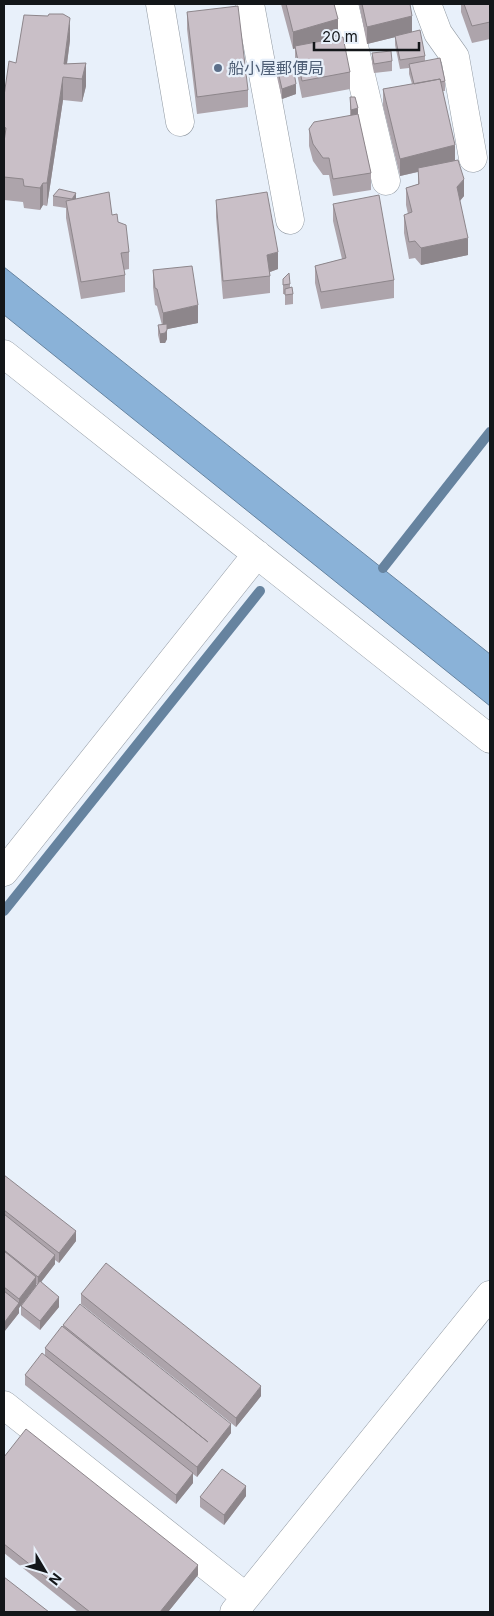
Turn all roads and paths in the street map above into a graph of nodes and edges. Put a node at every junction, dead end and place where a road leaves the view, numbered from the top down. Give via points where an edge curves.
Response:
1 (160, 4) edge
2 (250, 4) edge
3 (344, 4) edge
4 (427, 4) edge
5 (180, 122) dead end
6 (473, 158) dead end
7 (386, 181) dead end
8 (290, 220) dead end
9 (4, 354) edge
10 (257, 554) junction
11 (490, 739) edge
12 (4, 872) edge
13 (490, 1295) edge
14 (4, 1405) edge
15 (240, 1605) edge

1 - 5 street
2 - 8 street
3 - 7 street
4 - 6 street via 438,33 455,57
9 - 10 street
10 - 11 street
10 - 12 street
13 - 15 street
14 - 15 street

